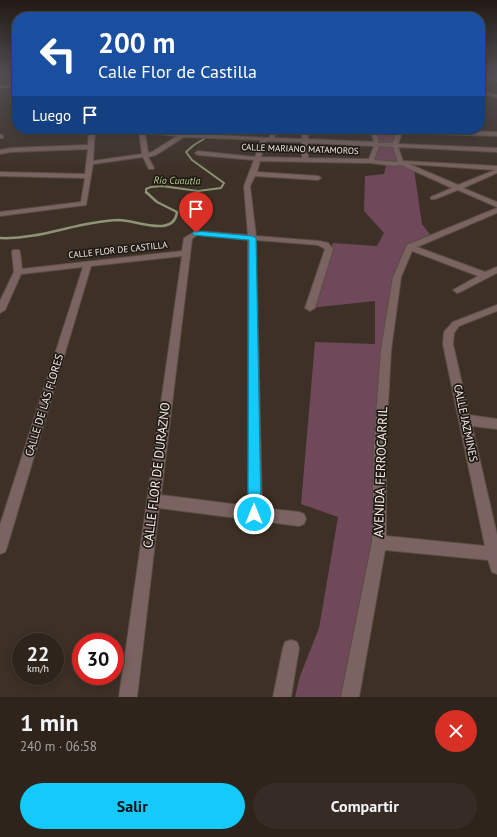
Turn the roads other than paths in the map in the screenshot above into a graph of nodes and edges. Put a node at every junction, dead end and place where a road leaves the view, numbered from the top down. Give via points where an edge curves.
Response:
1 (91, 134) edge
2 (142, 134) edge
3 (174, 134) edge
4 (219, 134) edge
5 (271, 134) edge
6 (305, 134) edge
7 (375, 134) edge
8 (398, 134) edge
9 (485, 134) edge
10 (497, 134) edge
11 (182, 135) junction
12 (216, 137) junction
13 (267, 139) junction
14 (306, 141) junction
15 (378, 144) junction
16 (395, 145) junction
17 (90, 147) junction
18 (497, 150) edge
19 (0, 152) edge
20 (198, 153) dead end
21 (145, 156) junction
22 (305, 158) junction
23 (258, 159) junction
24 (371, 161) junction
25 (90, 163) junction
26 (401, 163) junction
27 (151, 168) dead end
28 (497, 169) edge
29 (0, 174) edge
30 (253, 174) junction
31 (87, 176) junction
32 (318, 178) dead end
33 (458, 188) junction
34 (433, 198) dead end
35 (497, 205) edge
36 (497, 210) edge
37 (0, 214) edge
38 (252, 238) junction
39 (410, 247) junction
40 (16, 252) dead end
41 (184, 253) junction
42 (88, 264) junction
43 (497, 270) edge
44 (18, 272) junction
45 (484, 275) junction
46 (457, 290) dead end
47 (310, 308) dead end
48 (497, 308) edge
49 (0, 310) edge
50 (466, 420) junction
51 (497, 424) edge
52 (153, 502) junction
53 (254, 514) junction
54 (298, 519) dead end
55 (379, 542) junction
56 (0, 547) edge
57 (496, 559) edge
58 (291, 648) dead end
59 (128, 697) edge
60 (282, 697) edge
61 (350, 697) edge

1 - 17 street
2 - 21 street
3 - 11 street
4 - 12 street
5 - 13 street
6 - 14 street
7 - 15 street
8 - 16 street
9 - 10 street
11 - 12 street
11 - 21 street via 154,154
12 - 13 street
13 - 14 street
13 - 23 street
14 - 15 street
14 - 22 street
15 - 16 street
15 - 24 street
16 - 18 street
16 - 26 street
17 - 19 street
17 - 25 street
20 - 23 street, CALLE MARIANO MATAMOROS
21 - 25 street
21 - 27 street
22 - 23 street, CALLE MARIANO MATAMOROS
22 - 24 street, CALLE MARIANO MATAMOROS
23 - 30 street
24 - 26 street, CALLE MARIANO MATAMOROS
25 - 31 street
26 - 28 street, CALLE MARIANO MATAMOROS
26 - 33 street
28 - 33 street
29 - 31 street
30 - 32 street
30 - 38 street via 247,186
31 - 37 street via 84,204
33 - 34 street
33 - 35 street
36 - 39 street
38 - 41 street, CALLE FLOR DE CASTILLA via 196,233 188,238
38 - 47 street, CALLE FLOR DE CASTILLA via 319,243 329,249
38 - 53 street
39 - 45 street
39 - 55 street, AVENIDA FERROCARRIL via 402,261 398,277 386,350 380,442
40 - 44 street
41 - 42 street, CALLE FLOR DE CASTILLA
41 - 52 street, CALLE FLOR DE DURAZNO
42 - 44 street, CALLE FLOR DE CASTILLA
42 - 56 street, CALLE DE LAS FLORES
43 - 45 street
44 - 49 street
45 - 46 street
48 - 50 street, CALLE JAZMINES via 456,324 448,332 448,344
50 - 51 street
50 - 57 street, CALLE JAZMINES
52 - 53 street
52 - 59 street, CALLE FLOR DE DURAZNO
53 - 54 street
55 - 57 street
55 - 61 street, AVENIDA FERROCARRIL
58 - 60 street

